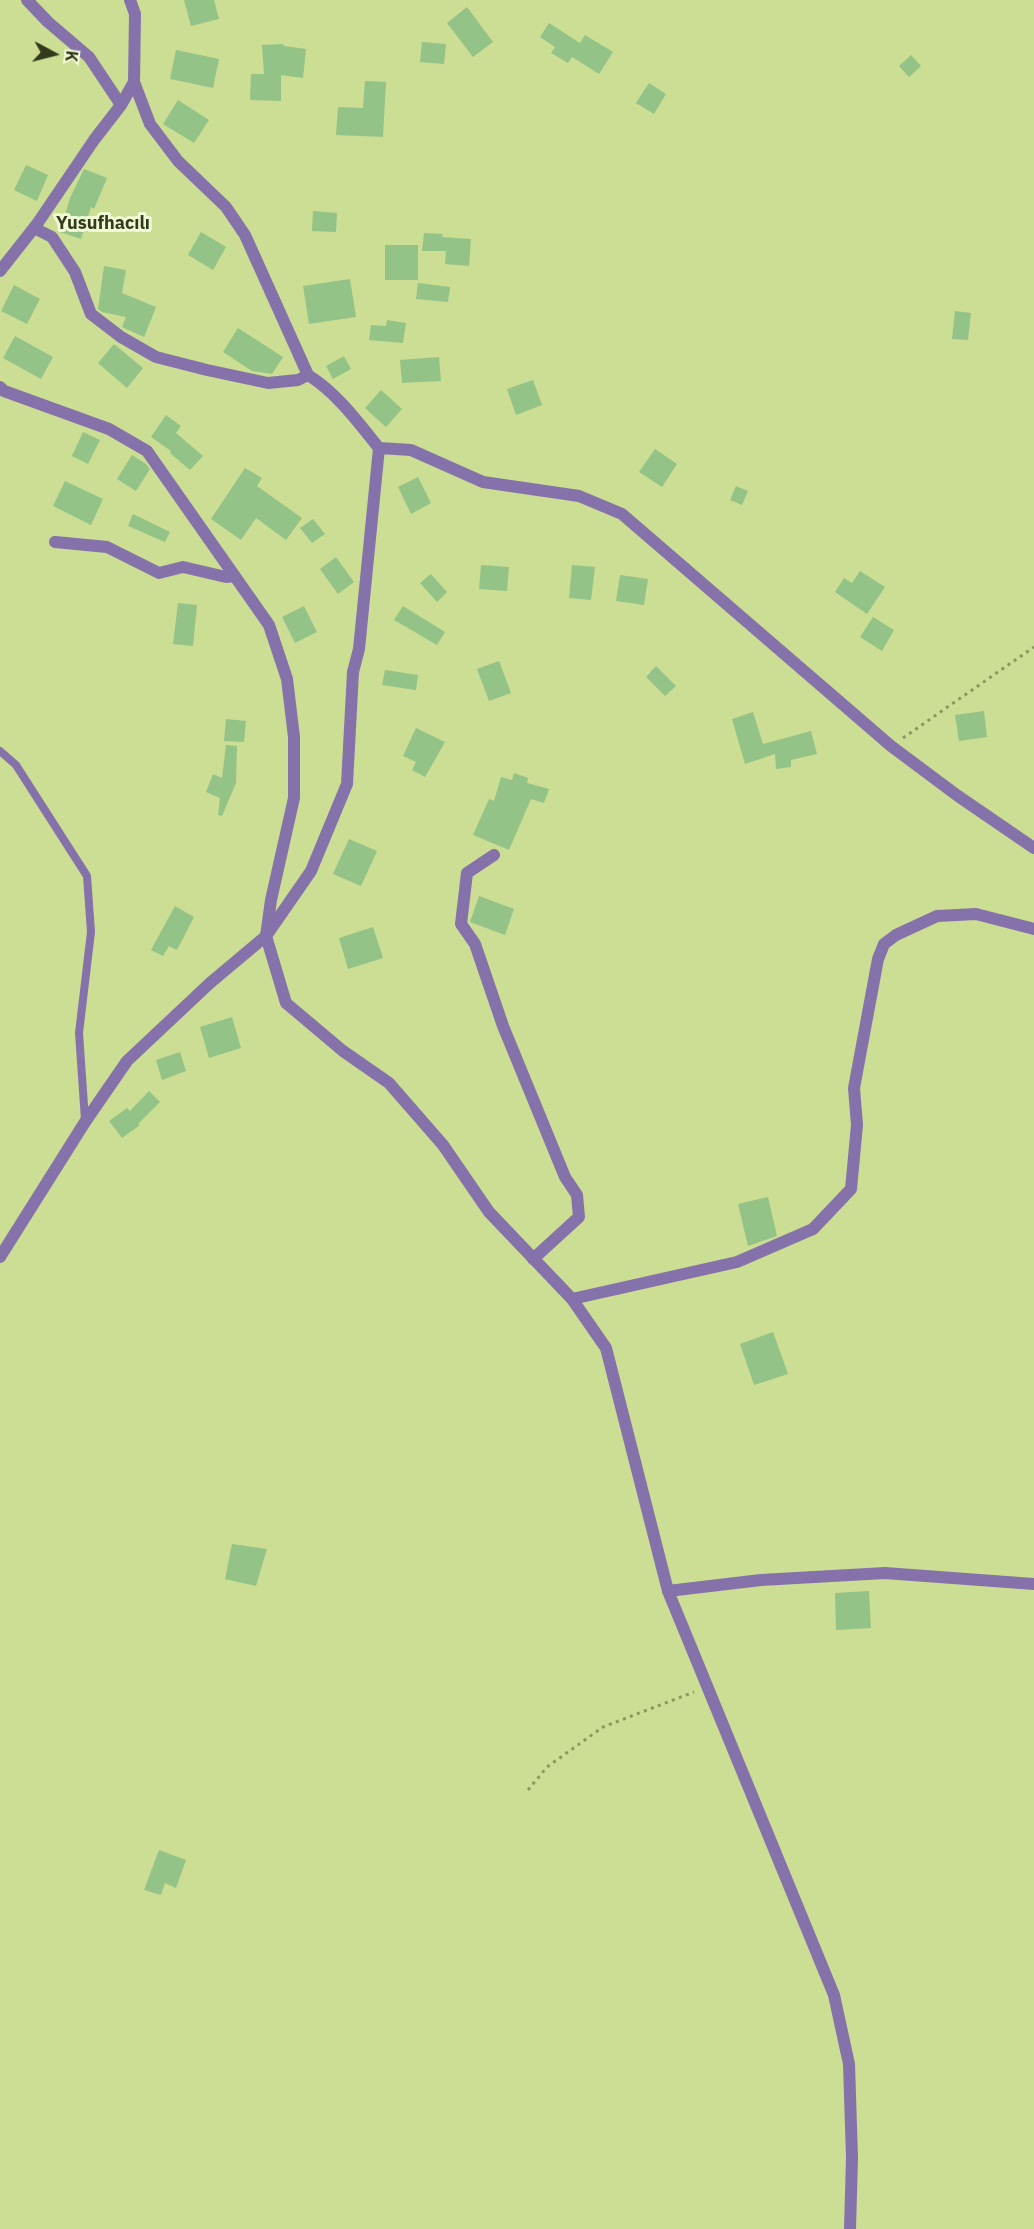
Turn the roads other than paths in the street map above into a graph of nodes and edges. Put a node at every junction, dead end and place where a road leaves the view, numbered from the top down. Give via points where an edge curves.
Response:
1 (27, 0) edge
2 (130, 0) edge
3 (134, 82) junction
4 (121, 105) junction
5 (34, 228) junction
6 (0, 271) edge
7 (308, 375) junction
8 (0, 387) edge
9 (379, 447) junction
10 (55, 542) dead end
11 (234, 576) junction
12 (0, 751) edge
13 (1034, 848) edge
14 (494, 855) dead end
15 (1034, 929) edge
16 (266, 936) junction
17 (85, 1122) junction
18 (0, 1257) edge
19 (533, 1259) junction
20 (572, 1299) junction
21 (1034, 1584) edge
22 (668, 1591) junction
23 (850, 2229) edge

1 - 4 street via 89,57
2 - 3 street via 135,14
3 - 4 street
3 - 7 street via 150,124 178,161 226,207 245,235
4 - 5 street
5 - 6 street
5 - 7 street via 52,237 75,272 91,314 156,357 268,382 298,380
7 - 9 street via 352,414
8 - 11 street via 109,429 147,450
9 - 13 street via 411,450 483,482 579,496 622,514 891,746
9 - 16 street via 354,672 347,784 310,871
10 - 11 street via 107,547 159,573 183,567
11 - 16 street via 269,625 287,679 294,737 294,798
12 - 17 lane via 16,765 87,876 90,932 79,1033
14 - 19 street via 467,873 461,924 475,944 565,1177 577,1195 579,1217
15 - 20 street via 976,914 937,916 884,944 854,1088 857,1125 851,1189 813,1229 737,1262
16 - 17 street via 127,1061
16 - 19 street via 286,1004 389,1083 443,1145 489,1212
17 - 18 street
19 - 20 street
20 - 22 street via 606,1348
21 - 22 street via 885,1573 761,1580
22 - 23 street via 834,1995 849,2064

